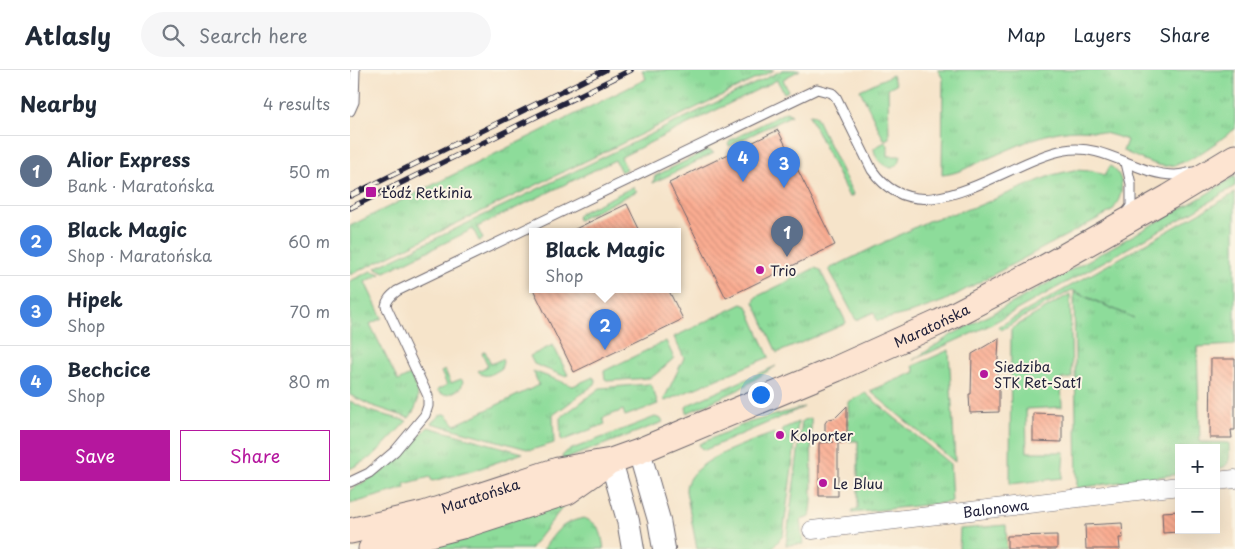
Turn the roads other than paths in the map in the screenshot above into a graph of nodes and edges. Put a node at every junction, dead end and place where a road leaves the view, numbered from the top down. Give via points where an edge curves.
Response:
1 (355, 70) edge
2 (350, 111) edge
3 (1227, 162) edge
4 (1126, 163) junction
5 (1115, 228) junction
6 (639, 451) junction
7 (611, 461) junction
8 (1235, 479) edge
9 (1220, 481) edge
10 (350, 482) edge
11 (1175, 486) edge
12 (812, 530) dead end
13 (350, 532) edge
14 (371, 549) edge
15 (633, 549) edge
16 (664, 549) edge

1 - 2 lane via 354,102
3 - 4 lane via 1177,175
3 - 5 main road, Maratońska
4 - 5 lane via 1131,184 1131,206
4 - 10 lane via 1098,152 1067,149 958,192 928,199 916,198 889,189 879,181 836,97 832,92 817,89 391,296 386,306 428,396 428,406 425,415 395,451 369,473
5 - 6 main road, Maratońska via 940,322
6 - 7 main road, Maratońska
6 - 16 street
7 - 13 main road, Maratońska via 558,470 424,514
7 - 14 main road, Maratońska via 567,492
7 - 15 street
8 - 9 street
11 - 12 street, Balonowa

